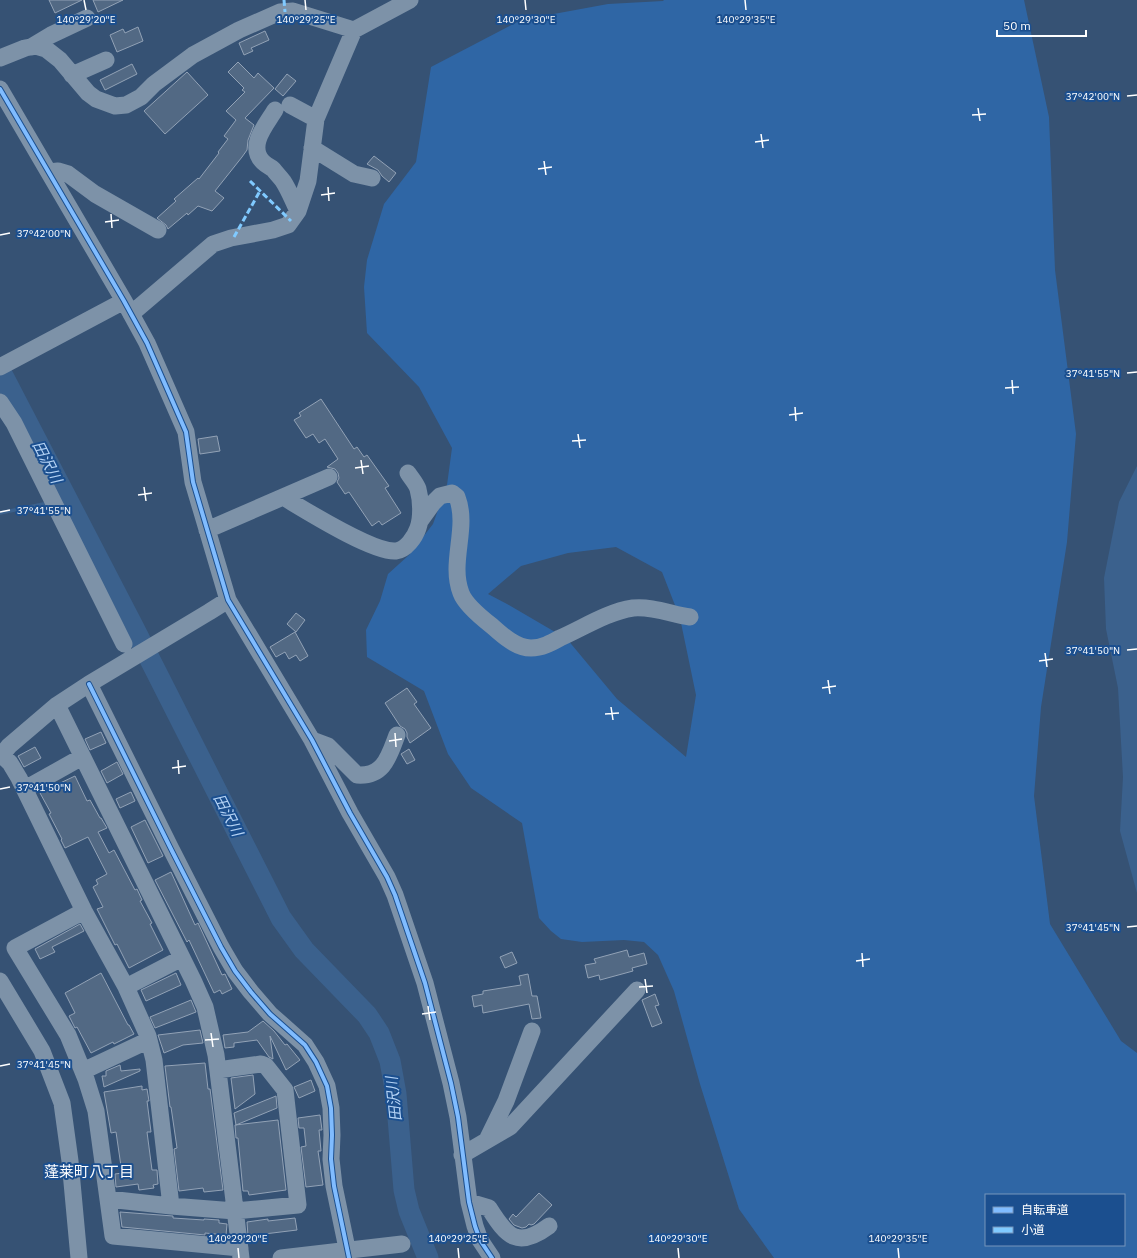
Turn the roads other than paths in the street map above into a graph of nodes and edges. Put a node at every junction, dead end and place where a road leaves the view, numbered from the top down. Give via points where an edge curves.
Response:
1 (410, 0) edge
2 (87, 18) dead end
3 (354, 30) junction
4 (31, 47) junction
5 (0, 58) edge
6 (106, 60) dead end
7 (72, 75) junction
8 (0, 89) edge
9 (316, 119) junction
10 (312, 148) junction
11 (49, 172) junction
12 (372, 178) dead end
13 (298, 211) junction
14 (158, 230) dead end
15 (128, 307) junction
16 (0, 367) edge
17 (0, 402) edge
18 (408, 473) dead end
19 (329, 477) dead end
20 (283, 497) junction
21 (420, 520) junction
22 (207, 530) junction
23 (228, 600) junction
24 (690, 617) dead end
25 (124, 644) dead end
26 (89, 684) junction
27 (57, 705) junction
28 (397, 735) dead end
29 (312, 740) junction
30 (1, 756) edge
31 (82, 757) junction
32 (25, 789) junction
33 (84, 911) junction
34 (182, 958) junction
35 (0, 981) edge
36 (126, 987) junction
37 (637, 990) dead end
38 (532, 1030) dead end
39 (149, 1040) junction
40 (218, 1070) junction
41 (83, 1072) junction
42 (488, 1138) junction
43 (462, 1154) junction
44 (108, 1199) junction
45 (469, 1202) junction
46 (171, 1206) junction
47 (235, 1211) junction
48 (548, 1226) dead end
49 (402, 1244) dead end
50 (240, 1253) edge
51 (348, 1254) edge
52 (79, 1258) edge
53 (281, 1258) edge
54 (492, 1258) edge

1 - 3 street
2 - 4 street
3 - 7 street via 293,11 280,12 239,30 193,55 141,97 126,105 115,106 96,99
3 - 9 street
4 - 5 street
4 - 7 street via 46,49 54,54
6 - 7 street
8 - 11 street
9 - 10 street
9 - 13 street via 283,108 260,135 256,144 258,157 284,182
10 - 12 street via 354,174
10 - 13 street via 308,181
11 - 14 street via 68,174 95,194
11 - 15 street
13 - 15 street via 288,225 213,244
15 - 16 street
15 - 22 street via 147,343 186,432 193,482
17 - 25 street via 14,423
18 - 21 street via 418,488
19 - 20 street
20 - 21 street via 348,534 382,549 402,549 418,530
20 - 22 street
21 - 24 street via 440,496 452,494 457,497 461,510 457,562 458,582 462,595 478,615 516,644 530,648 544,646 611,614 633,608 660,610
22 - 23 street
23 - 26 street
23 - 29 street
26 - 27 street
26 - 51 street via 232,965 270,1014 305,1045 327,1086 331,1108 334,1186
27 - 30 street via 9,746
27 - 31 street
28 - 29 street via 387,761 374,773 366,776 357,775 328,746
29 - 43 street via 387,877 405,923 425,983 451,1083
30 - 32 street via 14,769
31 - 32 street
31 - 34 street
32 - 33 street
33 - 36 street
33 - 41 street via 15,948 68,1035
34 - 36 street
34 - 40 street via 205,1007
35 - 52 street via 42,1051 62,1103
36 - 39 street
37 - 42 street via 510,1127
38 - 42 street via 506,1101
39 - 41 street
39 - 46 street via 154,1060
40 - 47 street
40 - 47 street via 261,1064 266,1066 285,1090 298,1205
41 - 44 street via 96,1111
42 - 43 street
43 - 45 street
44 - 46 street
44 - 50 street via 113,1236
45 - 48 street via 489,1208 500,1225 511,1236 519,1239 538,1234
45 - 54 street via 478,1235
46 - 47 street
47 - 50 street
49 - 51 street
51 - 53 street

